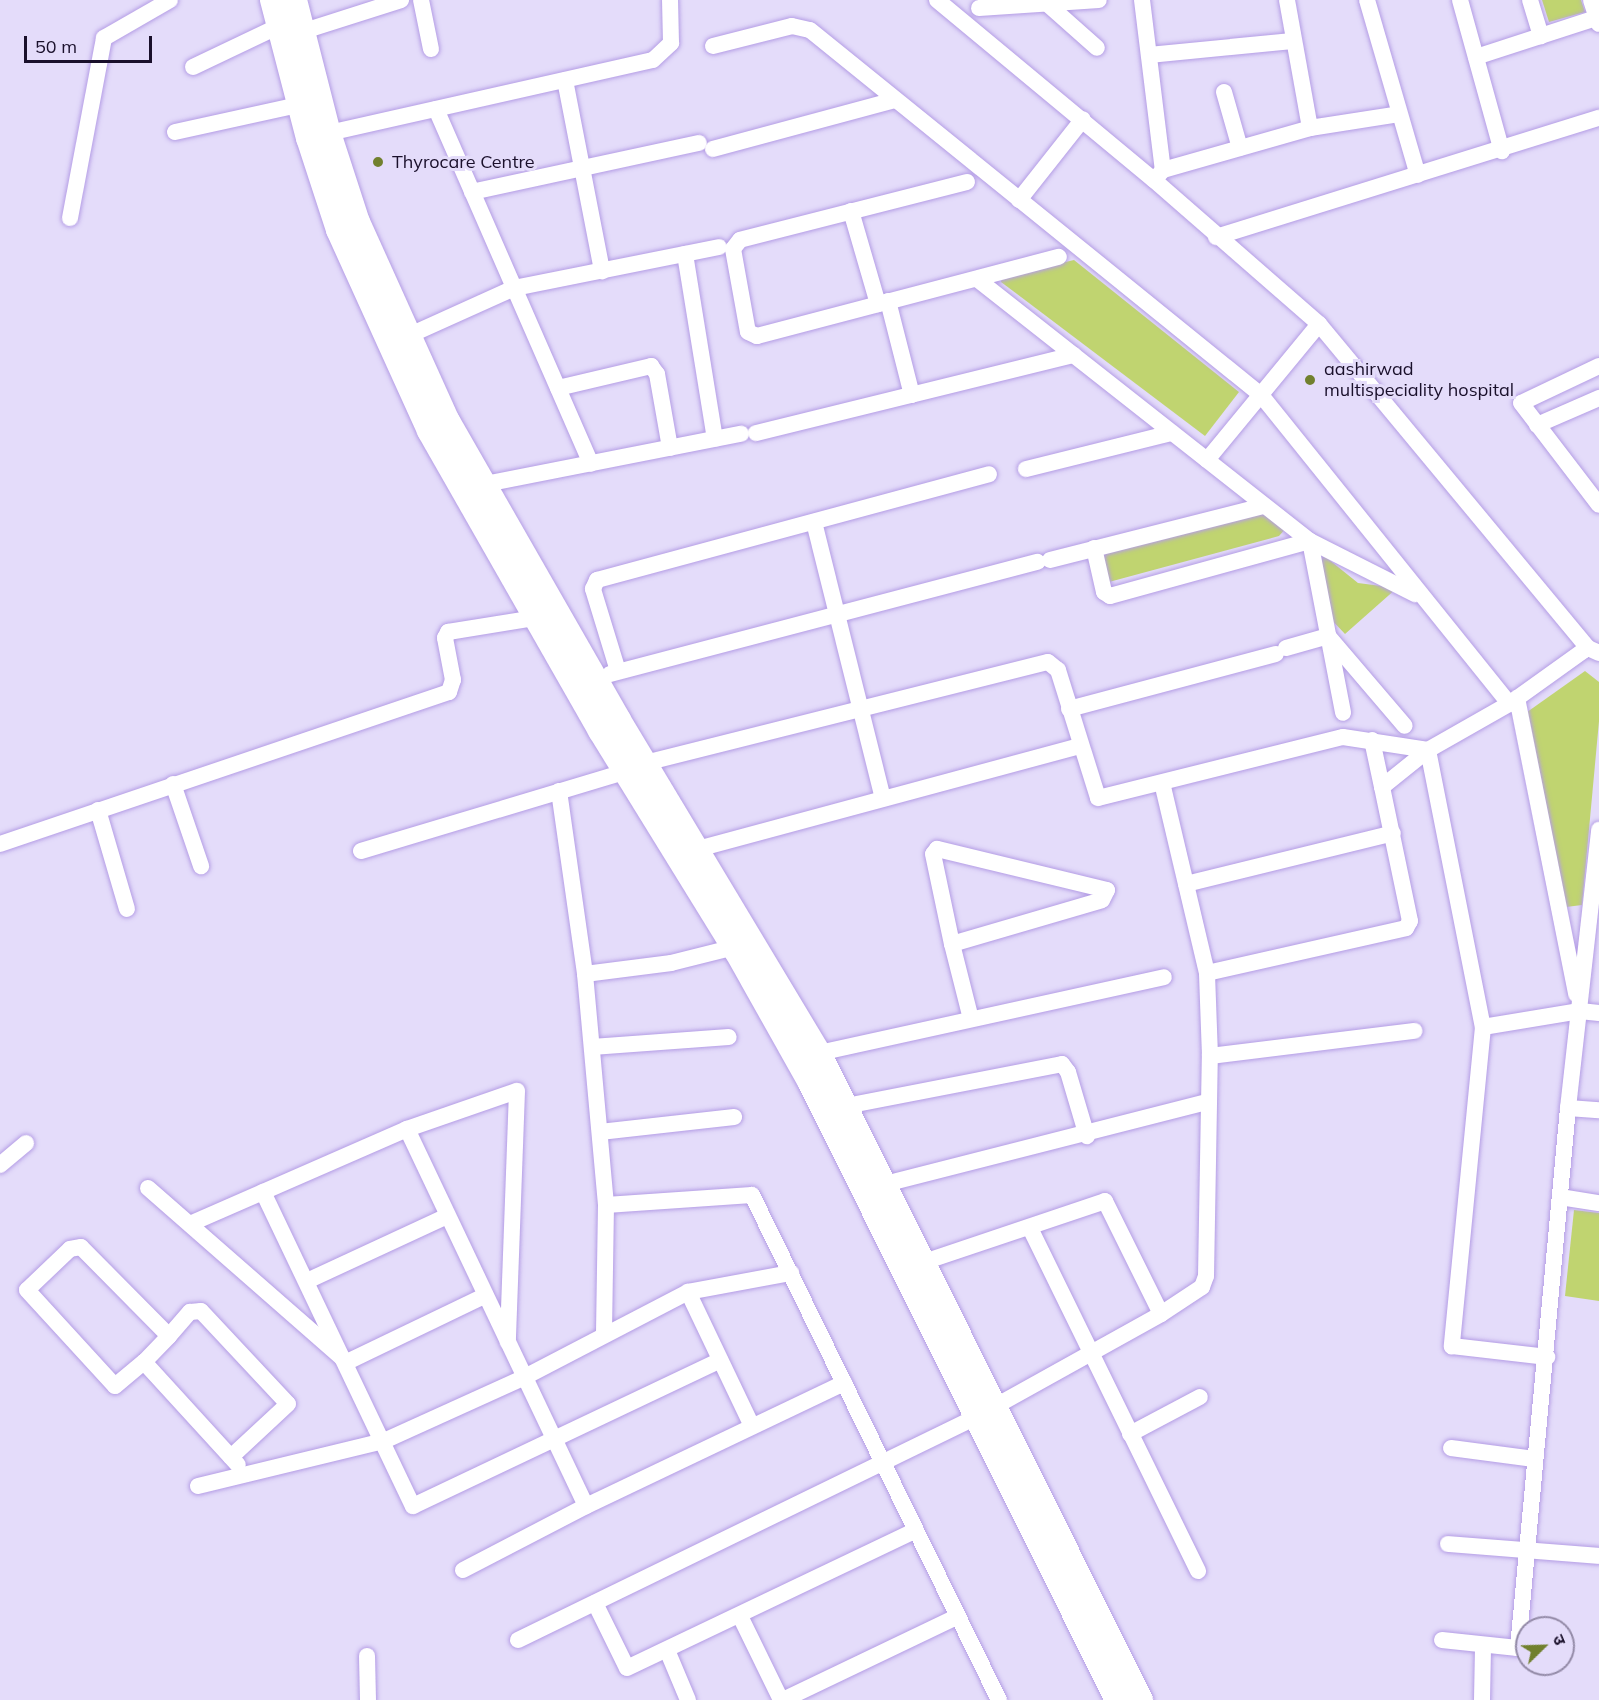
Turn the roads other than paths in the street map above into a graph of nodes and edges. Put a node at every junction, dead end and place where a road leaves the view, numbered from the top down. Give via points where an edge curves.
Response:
1 (272, 0) edge
2 (295, 0) edge
3 (401, 0) edge
4 (421, 0) edge
5 (670, 0) edge
6 (937, 0) edge
7 (1099, 0) edge
8 (1142, 0) edge
9 (1287, 0) edge
10 (1367, 0) edge
11 (1460, 0) edge
12 (1530, 0) edge
13 (1591, 0) edge
14 (171, 1) edge
15 (1043, 1) edge
16 (978, 4) edge
17 (1598, 20) edge
18 (967, 22) junction
19 (277, 27) junction
20 (302, 32) junction
21 (1541, 36) junction
22 (1292, 41) junction
23 (713, 46) dead end
24 (1097, 48) dead end
25 (431, 49) dead end
26 (1149, 55) junction
27 (1476, 57) junction
28 (193, 67) dead end
29 (565, 80) junction
30 (1224, 92) dead end
31 (894, 99) junction
32 (298, 105) junction
33 (436, 109) junction
34 (1400, 114) junction
35 (1599, 118) edge
36 (1083, 119) junction
37 (1310, 129) junction
38 (175, 132) dead end
39 (318, 135) junction
40 (1240, 148) junction
41 (1502, 151) junction
42 (582, 168) junction
43 (1159, 175) junction
44 (1418, 175) junction
45 (967, 182) dead end
46 (472, 192) junction
47 (1019, 200) junction
48 (851, 211) junction
49 (70, 218) dead end
50 (1216, 237) junction
51 (719, 247) dead end
52 (685, 254) junction
53 (1059, 257) dead end
54 (602, 271) junction
55 (977, 279) junction
56 (514, 288) junction
57 (883, 303) junction
58 (1319, 324) junction
59 (410, 335) junction
60 (1074, 355) junction
61 (1599, 366) edge
62 (558, 388) junction
63 (912, 395) junction
64 (1261, 395) junction
65 (1599, 398) edge
66 (1537, 425) junction
67 (1172, 433) junction
68 (715, 439) junction
69 (670, 448) junction
70 (1207, 460) junction
71 (591, 464) junction
72 (1026, 469) dead end
73 (989, 474) dead end
74 (485, 484) junction
75 (1599, 505) edge
76 (1264, 506) junction
77 (814, 522) junction
78 (1310, 542) junction
79 (1094, 548) junction
80 (1420, 597) junction
81 (838, 614) junction
82 (534, 618) junction
83 (1328, 636) junction
84 (1594, 651) edge
85 (618, 671) junction
86 (594, 678) junction
87 (1513, 701) junction
88 (861, 709) junction
89 (1069, 709) junction
90 (1343, 713) dead end
91 (1405, 726) dead end
92 (1372, 740) junction
93 (1079, 746) junction
94 (1428, 750) junction
95 (635, 768) junction
96 (1162, 783) junction
97 (173, 784) junction
98 (1382, 787) junction
99 (559, 791) junction
100 (883, 799) junction
101 (98, 810) junction
102 (1599, 830) edge
103 (1393, 833) junction
104 (0, 844) edge
105 (698, 849) junction
106 (361, 851) dead end
107 (201, 866) dead end
108 (1186, 884) junction
109 (128, 909) dead end
110 (952, 944) junction
111 (744, 945) junction
112 (585, 974) junction
113 (1207, 974) junction
114 (1164, 977) dead end
115 (1580, 1011) junction
116 (1599, 1013) edge
117 (971, 1019) junction
118 (1483, 1027) junction
119 (1414, 1031) dead end
120 (729, 1037) dead end
121 (592, 1047) junction
122 (819, 1053) junction
123 (1210, 1056) junction
124 (1207, 1102) junction
125 (846, 1106) junction
126 (1568, 1108) junction
127 (1599, 1110) edge
128 (734, 1117) dead end
129 (407, 1129) junction
130 (600, 1132) junction
131 (1087, 1136) junction
132 (26, 1143) dead end
133 (0, 1165) edge
134 (885, 1184) junction
135 (148, 1188) dead end
136 (263, 1192) junction
137 (1560, 1197) junction
138 (1599, 1203) edge
139 (606, 1206) junction
140 (447, 1215) junction
141 (192, 1223) junction
142 (1030, 1228) junction
143 (924, 1262) junction
144 (790, 1273) junction
145 (307, 1281) junction
146 (688, 1292) junction
147 (484, 1296) junction
148 (1161, 1314) junction
149 (604, 1333) junction
150 (169, 1336) junction
151 (508, 1342) junction
152 (1089, 1352) junction
153 (1547, 1357) junction
154 (720, 1360) junction
155 (144, 1362) junction
156 (347, 1362) junction
157 (523, 1378) junction
158 (844, 1383) junction
159 (1200, 1397) dead end
160 (986, 1412) junction
161 (752, 1426) junction
162 (1130, 1434) junction
163 (553, 1438) junction
164 (384, 1441) junction
165 (1451, 1448) dead end
166 (231, 1457) junction
167 (1534, 1459) junction
168 (883, 1462) junction
169 (246, 1474) junction
170 (198, 1486) dead end
171 (586, 1506) junction
172 (916, 1530) junction
173 (1448, 1544) dead end
174 (1527, 1552) junction
175 (1599, 1556) edge
176 (463, 1570) dead end
177 (1198, 1571) dead end
178 (595, 1603) junction
179 (740, 1616) junction
180 (958, 1616) junction
181 (518, 1640) dead end
182 (1442, 1640) dead end
183 (1483, 1646) junction
184 (668, 1650) junction
185 (367, 1656) dead end
186 (368, 1700) edge
187 (688, 1700) edge
188 (782, 1700) edge
189 (999, 1700) edge
190 (1117, 1700) edge
191 (1141, 1700) edge
192 (1482, 1700) edge

1 - 19 main road
2 - 20 main road
3 - 20 street
4 - 25 street
5 - 29 street via 671,43 661,56
6 - 18 street
7 - 15 street
8 - 26 street
9 - 22 street
10 - 34 street
11 - 27 street
12 - 21 street
13 - 17 street
14 - 49 street via 104,38
15 - 16 street
15 - 24 street
16 - 18 street
17 - 21 street
18 - 36 street
19 - 28 street
19 - 32 main road
20 - 39 main road
21 - 27 street
22 - 26 street
22 - 37 street
23 - 31 street via 801,26
26 - 43 street
27 - 41 street
29 - 33 street
29 - 42 street
30 - 40 street
31 - 42 street via 706,146
31 - 47 street
32 - 38 street
32 - 39 main road
33 - 39 street
33 - 46 street
34 - 37 street
34 - 44 street
35 - 41 street
36 - 43 street
36 - 47 street
37 - 40 street
39 - 59 main road
39 - 82 main road via 338,230 429,431
40 - 43 street
41 - 44 street
42 - 46 street
42 - 54 street
43 - 50 street
44 - 50 street
45 - 48 street
46 - 56 street
47 - 64 street
48 - 57 street
48 - 57 street via 735,244 748,332 756,336
50 - 58 street
51 - 52 street
52 - 54 street
52 - 68 street
53 - 55 street
54 - 56 street
55 - 57 street
55 - 60 street
56 - 59 street
56 - 62 street
57 - 63 street
58 - 64 street
58 - 84 street
59 - 74 main road via 448,421
60 - 63 street
60 - 67 street
61 - 66 street via 1521,403
62 - 69 street via 651,366 657,374
62 - 71 street
63 - 68 street
64 - 70 street
64 - 80 street
65 - 66 street
66 - 75 street
67 - 70 street
67 - 72 street
68 - 69 street
69 - 71 street
70 - 76 street
71 - 74 street
73 - 77 street
74 - 86 main road
76 - 78 street
76 - 79 street
77 - 81 street
77 - 85 street via 594,582
78 - 79 street via 1110,596 1104,592
78 - 80 street
78 - 83 street
79 - 81 street
80 - 87 street
81 - 85 street
81 - 88 street
82 - 95 main road
82 - 97 street via 448,632 445,638 453,680 449,692
83 - 89 street
83 - 90 street
83 - 91 street
84 - 87 street
85 - 86 street
86 - 95 main road
87 - 94 street
87 - 115 street
88 - 89 street via 1052,662
88 - 95 street
88 - 100 street
89 - 93 street
92 - 94 street
92 - 96 street via 1343,737
92 - 98 street
93 - 96 street via 1098,798
93 - 100 street
94 - 98 street
94 - 118 street
95 - 99 street
95 - 105 main road
95 - 111 main road
96 - 108 street
97 - 101 street
97 - 107 street
98 - 103 street
99 - 106 street
99 - 112 street
100 - 105 street
101 - 104 street
101 - 109 street
102 - 115 street
103 - 108 street
103 - 113 street via 1410,921 1406,928
105 - 111 main road
108 - 113 street
110 - 110 street via 1102,900 1107,890 937,849 933,854
110 - 117 street
111 - 112 street via 672,963
111 - 122 main road
111 - 160 main road via 810,1083
112 - 121 street
113 - 123 street
114 - 117 street
115 - 116 street
115 - 118 street
115 - 126 street
117 - 122 street
118 - 153 street via 1452,1346
119 - 123 street
120 - 121 street
121 - 130 street
122 - 125 main road
123 - 124 street
124 - 131 street
124 - 148 street via 1206,1276 1202,1287 1191,1297
125 - 131 street via 1062,1064 1068,1072
125 - 134 main road
126 - 127 street
126 - 137 street
128 - 130 street
129 - 136 street
129 - 140 street
129 - 151 street via 517,1091
130 - 139 street
131 - 134 street
132 - 133 street
134 - 143 main road
135 - 141 street
136 - 141 street
136 - 145 street
137 - 138 street
137 - 153 street
139 - 144 street via 752,1195
139 - 149 street
140 - 145 street
140 - 147 street
141 - 156 street
142 - 143 street
142 - 148 street via 1105,1201
142 - 152 street
143 - 160 main road
144 - 146 street
144 - 158 street
145 - 156 street
146 - 149 street
146 - 154 street
147 - 151 street
147 - 156 street
148 - 152 street
149 - 157 street
150 - 155 street
150 - 155 street via 81,1247 70,1249 27,1290 111,1384 120,1384
150 - 166 street via 190,1312 201,1311 288,1401 287,1407
151 - 157 street
152 - 160 street
152 - 162 street
153 - 167 street
154 - 161 street
154 - 163 street
155 - 166 street
156 - 164 street
157 - 163 street
157 - 164 street
158 - 161 street
158 - 168 street
159 - 162 street
160 - 168 street
160 - 190 main road
160 - 191 main road
161 - 171 street
162 - 177 street
163 - 164 street via 413,1506
163 - 171 street
164 - 169 street
165 - 167 street
166 - 169 street
167 - 174 street
168 - 172 street
168 - 178 street
169 - 170 street
171 - 176 street
172 - 179 street
172 - 180 street
173 - 174 street
174 - 175 street
174 - 183 street via 1518,1648
178 - 181 street
178 - 184 street via 627,1668
179 - 184 street
179 - 188 street
180 - 188 street
180 - 189 street
182 - 183 street
183 - 192 street
184 - 187 street
185 - 186 street

